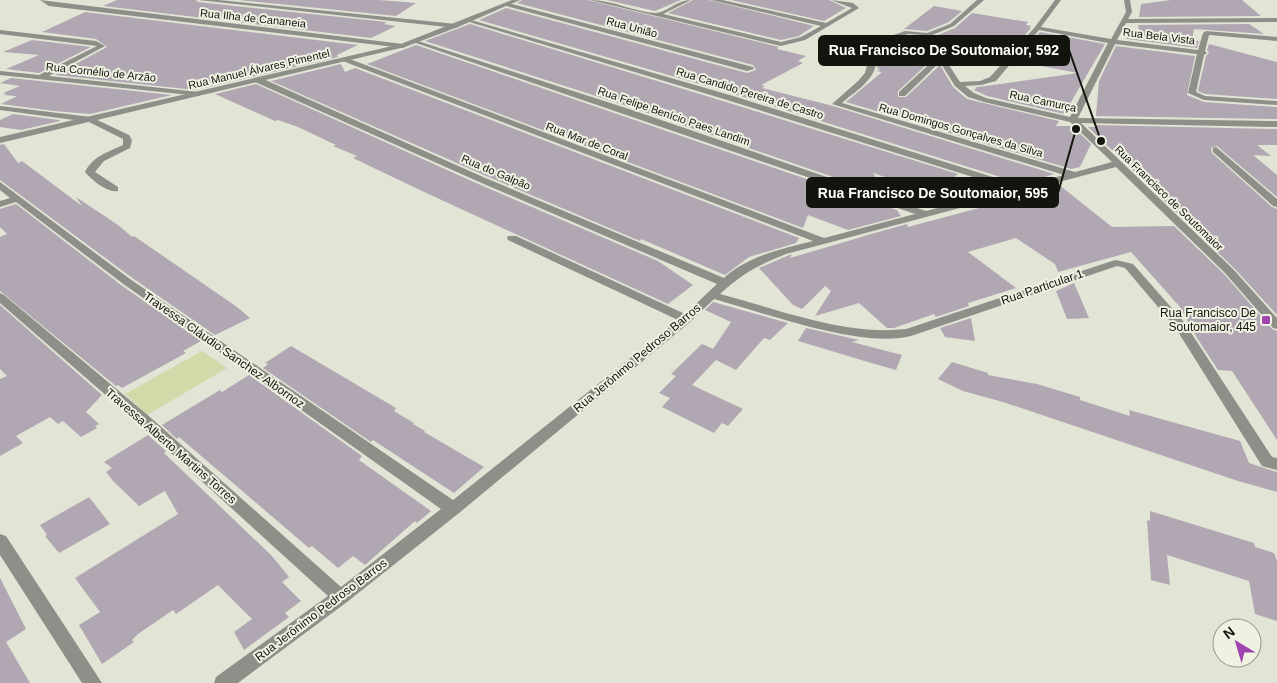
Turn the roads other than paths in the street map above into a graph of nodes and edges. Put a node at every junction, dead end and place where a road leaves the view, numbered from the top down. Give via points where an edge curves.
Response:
1 (43, 0) edge
2 (200, 0) edge
3 (517, 0) edge
4 (593, 0) edge
5 (688, 0) edge
6 (714, 0) edge
7 (834, 0) edge
8 (981, 0) edge
9 (1058, 0) edge
10 (1127, 0) edge
11 (508, 5) junction
12 (657, 14) junction
13 (1276, 20) edge
14 (469, 21) junction
15 (1123, 21) junction
16 (826, 25) junction
17 (456, 26) junction
18 (1037, 28) junction
19 (0, 32) edge
20 (926, 34) junction
21 (1277, 39) edge
22 (416, 42) junction
23 (1113, 42) junction
24 (403, 46) junction
25 (1203, 53) junction
26 (942, 57) junction
27 (344, 60) junction
28 (750, 68) dead end
29 (0, 73) edge
30 (41, 77) junction
31 (258, 80) junction
32 (958, 84) junction
33 (199, 94) junction
34 (902, 94) dead end
35 (1277, 103) edge
36 (0, 108) edge
37 (92, 120) junction
38 (1073, 120) junction
39 (1277, 124) edge
40 (0, 140) edge
41 (1216, 150) dead end
42 (1116, 164) junction
43 (1075, 175) junction
44 (0, 186) edge
45 (115, 189) dead end
46 (1023, 189) junction
47 (16, 199) junction
48 (0, 204) edge
49 (1277, 204) edge
50 (925, 214) junction
51 (512, 238) dead end
52 (823, 241) junction
53 (725, 283) junction
54 (712, 294) junction
55 (0, 297) edge
56 (686, 319) junction
57 (1277, 325) edge
58 (1277, 464) edge
59 (453, 509) junction
60 (0, 541) edge
61 (341, 597) junction
62 (93, 683) edge
63 (223, 683) edge

1 - 24 street, Rua Ilha de Cananeia via 49,4
2 - 17 street
3 - 11 street, Rua Manuel Álvares Pimentel
4 - 12 street
5 - 12 street
6 - 16 street
7 - 16 street via 856,8
8 - 20 street via 952,24
9 - 18 street
10 - 15 street via 1129,12
11 - 14 street, Rua Manuel Álvares Pimentel
11 - 28 street, Rua União
12 - 16 street via 775,44 794,43
13 - 15 street
14 - 17 street, Rua Manuel Álvares Pimentel
14 - 46 street, Rua Candido Pereira de Castro
15 - 23 street
17 - 22 street, Rua Manuel Álvares Pimentel
18 - 23 street, Rua Bela Vista
18 - 32 street via 993,79
19 - 30 street via 102,46
20 - 26 street, Rua Camurça
20 - 43 street, Rua Domingos Gonçalves da Silva via 907,32 874,46 871,69 860,86 836,102 840,106
21 - 25 street, Rua Bela Vista via 1206,34
22 - 24 street, Rua Manuel Álvares Pimentel
22 - 50 street, Rua Felipe Benício Paes Landim
23 - 25 street, Rua Bela Vista
23 - 38 street
24 - 27 street, Rua Manuel Álvares Pimentel
25 - 35 street, Rua Bela Vista via 1192,93 1196,96
26 - 32 street, Rua Camurça
26 - 34 street
27 - 31 street, Rua Manuel Álvares Pimentel
27 - 52 street, Rua Mar de Coral
29 - 30 street, Rua Cornélio de Arzão
30 - 33 street, Rua Cornélio de Arzão
31 - 33 street, Rua Manuel Álvares Pimentel
31 - 53 street, Rua do Galpão
32 - 38 street, Rua Camurça via 971,95 984,100
33 - 37 street, Rua Manuel Álvares Pimentel
36 - 37 street
37 - 40 street, Rua Manuel Álvares Pimentel
37 - 45 street via 119,132 128,140 127,146 91,168 95,178
38 - 39 street, Rua Camurça
38 - 42 street, Rua Francisco de Soutomaior
41 - 49 street
42 - 43 street, Rua Jerônimo Pedroso Barros
42 - 57 street, Rua Francisco de Soutomaior via 1170,213
43 - 46 street, Rua Jerônimo Pedroso Barros
44 - 47 street, Travessa Cláudio Sanchez Albornoz
46 - 50 street, Rua Jerônimo Pedroso Barros
47 - 48 street
47 - 59 street, Travessa Cláudio Sanchez Albornoz via 126,281
50 - 52 street, Rua Jerônimo Pedroso Barros
51 - 56 street
52 - 53 street, Rua Jerônimo Pedroso Barros via 756,262
53 - 54 street, Rua Jerônimo Pedroso Barros
54 - 56 street, Rua Jerônimo Pedroso Barros
54 - 58 street, Rua Particular 1 via 834,327 893,335 1124,263 1180,325 1267,462
55 - 61 street, Travessa Alberto Martins Torres
56 - 59 street, Rua Jerônimo Pedroso Barros
59 - 61 street, Rua Jerônimo Pedroso Barros
60 - 62 street
61 - 63 street, Rua Jerônimo Pedroso Barros

